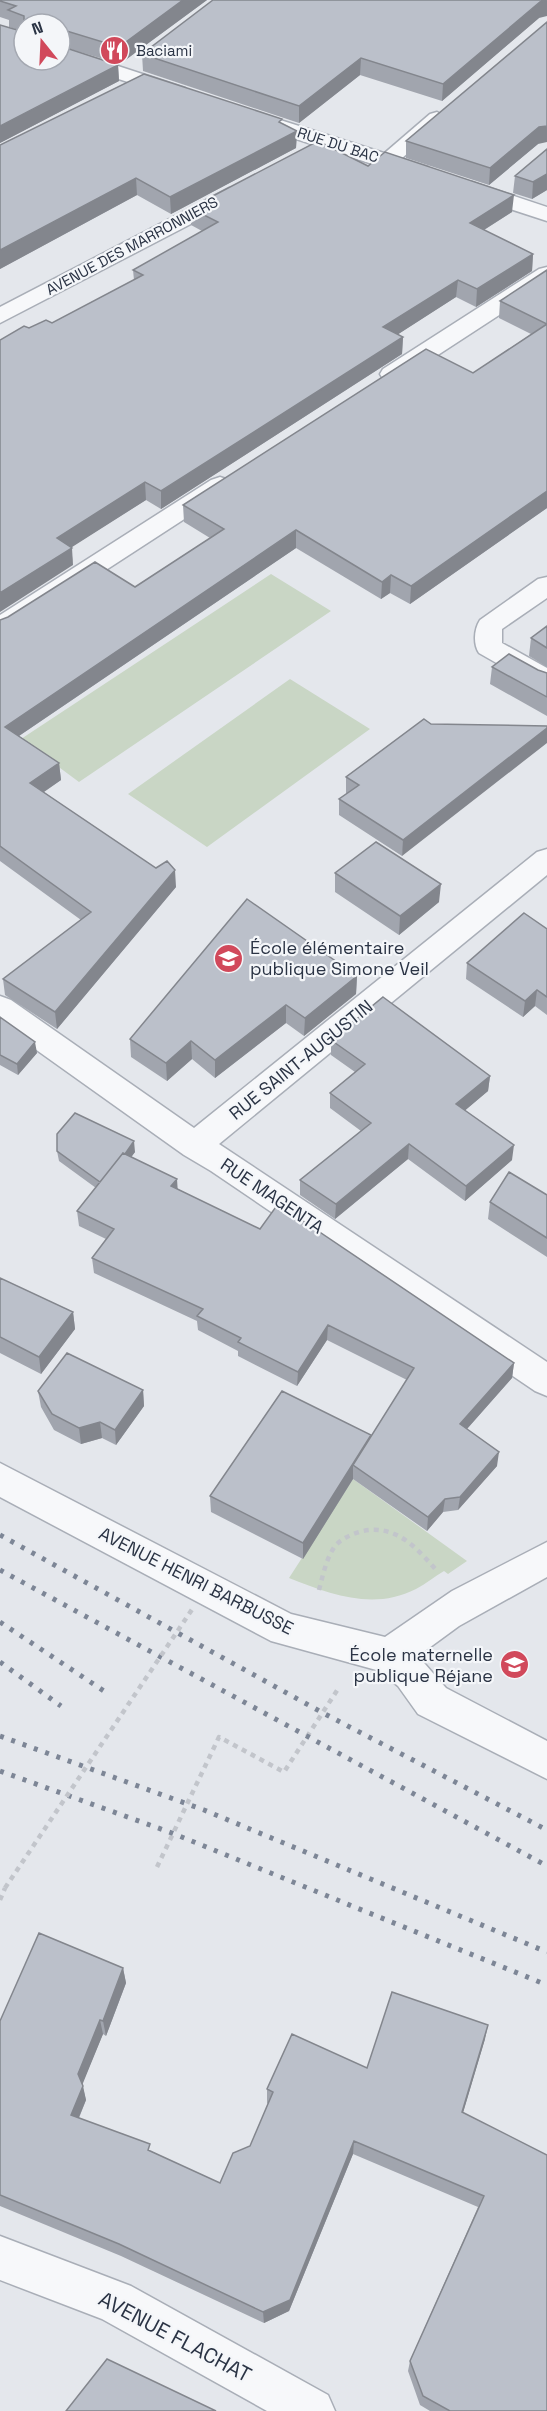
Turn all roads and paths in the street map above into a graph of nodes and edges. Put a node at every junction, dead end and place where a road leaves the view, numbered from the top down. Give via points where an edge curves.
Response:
1 (72, 59) edge
2 (197, 98) edge
3 (448, 109) edge
4 (240, 113) edge
5 (328, 142) junction
6 (300, 157) edge
7 (387, 161) junction
8 (512, 180) dead end
9 (248, 184) edge
10 (492, 196) junction
11 (547, 214) edge
12 (547, 274) edge
13 (0, 316) edge
14 (368, 389) edge
15 (239, 473) edge
16 (547, 585) edge
17 (0, 627) edge
18 (547, 680) edge
19 (547, 859) edge
20 (0, 1008) edge
21 (195, 1146) junction
22 (547, 1381) edge
23 (0, 1479) edge
24 (547, 1558) edge
25 (439, 1574) dead end
26 (318, 1590) dead end
27 (193, 1608) dead end
28 (391, 1656) junction
29 (338, 1689) dead end
30 (547, 1761) edge
31 (157, 1866) dead end
32 (0, 1900) edge
33 (0, 2259) edge
34 (312, 2411) edge

1 - 2 street via 123,83 142,71
3 - 7 lane
4 - 5 street, RUE DU BAC
5 - 6 street
5 - 7 street, RUE DU BAC
7 - 10 street, RUE DU BAC
8 - 10 street
9 - 13 street, AVENUE DES MARRONNIERS
10 - 11 street, RUE DU BAC
12 - 14 street
15 - 17 street
16 - 18 street via 489,626 489,647
19 - 21 street, RUE SAINT-AUGUSTIN
20 - 21 street, RUE MAGENTA
21 - 22 street, RUE MAGENTA
23 - 28 street, AVENUE HENRI BARBUSSE via 284,1629
24 - 28 street via 439,1618
25 - 26 path via 417,1547 398,1533 375,1528 338,1542
27 - 32 path, bridge
28 - 30 street, AVENUE HENRI BARBUSSE via 432,1701
29 - 31 path via 284,1772 219,1737
33 - 34 street, AVENUE FLACHAT via 115,2302

